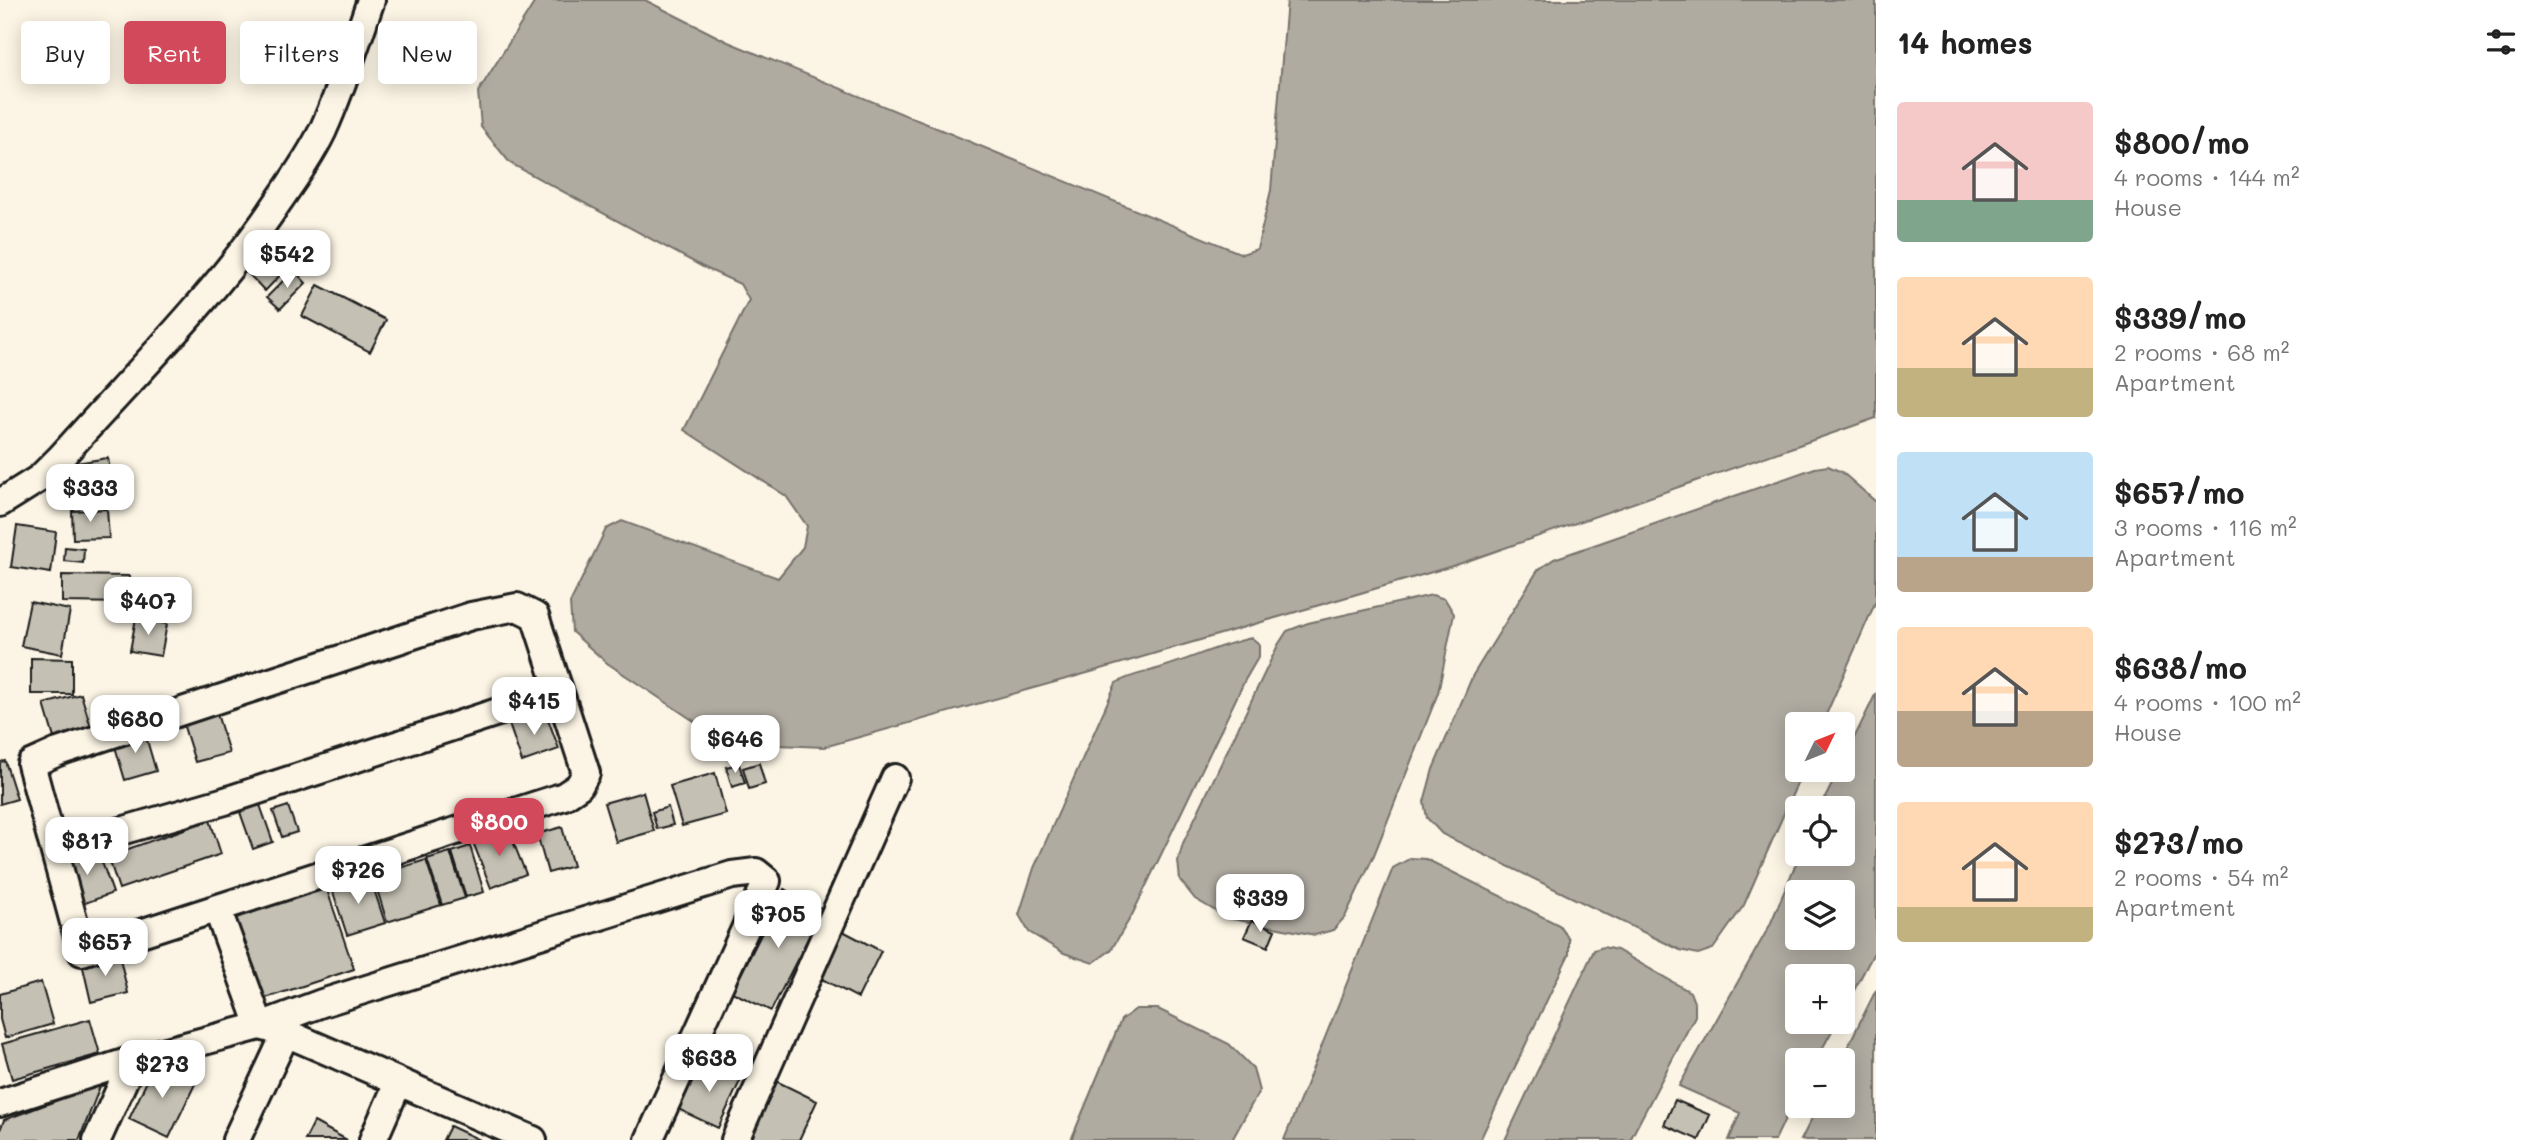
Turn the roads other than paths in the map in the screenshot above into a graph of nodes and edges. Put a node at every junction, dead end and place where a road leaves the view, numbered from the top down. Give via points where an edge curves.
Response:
1 (371, 0) edge
2 (0, 503) edge
3 (559, 692) junction
4 (895, 778) dead end
5 (55, 850) junction
6 (217, 908) junction
7 (260, 1026) junction
8 (286, 1033) junction
9 (133, 1060) junction
10 (398, 1083) junction
11 (0, 1103) edge
12 (520, 1137) edge
13 (97, 1140) edge
14 (236, 1140) edge
15 (373, 1140) edge
16 (649, 1140) edge
17 (735, 1140) edge

1 - 2 street via 322,131 253,240 61,457 40,478
3 - 5 street via 225,801
3 - 5 street via 535,616 517,607 471,617 41,758 31,764
3 - 6 street via 586,773 579,786 564,796
4 - 17 street
5 - 6 street via 82,952
6 - 7 street
7 - 8 street
7 - 9 street
7 - 16 street via 719,879 756,872 767,881
8 - 10 street
8 - 14 street
9 - 11 street
9 - 13 street
10 - 12 street
10 - 15 street

